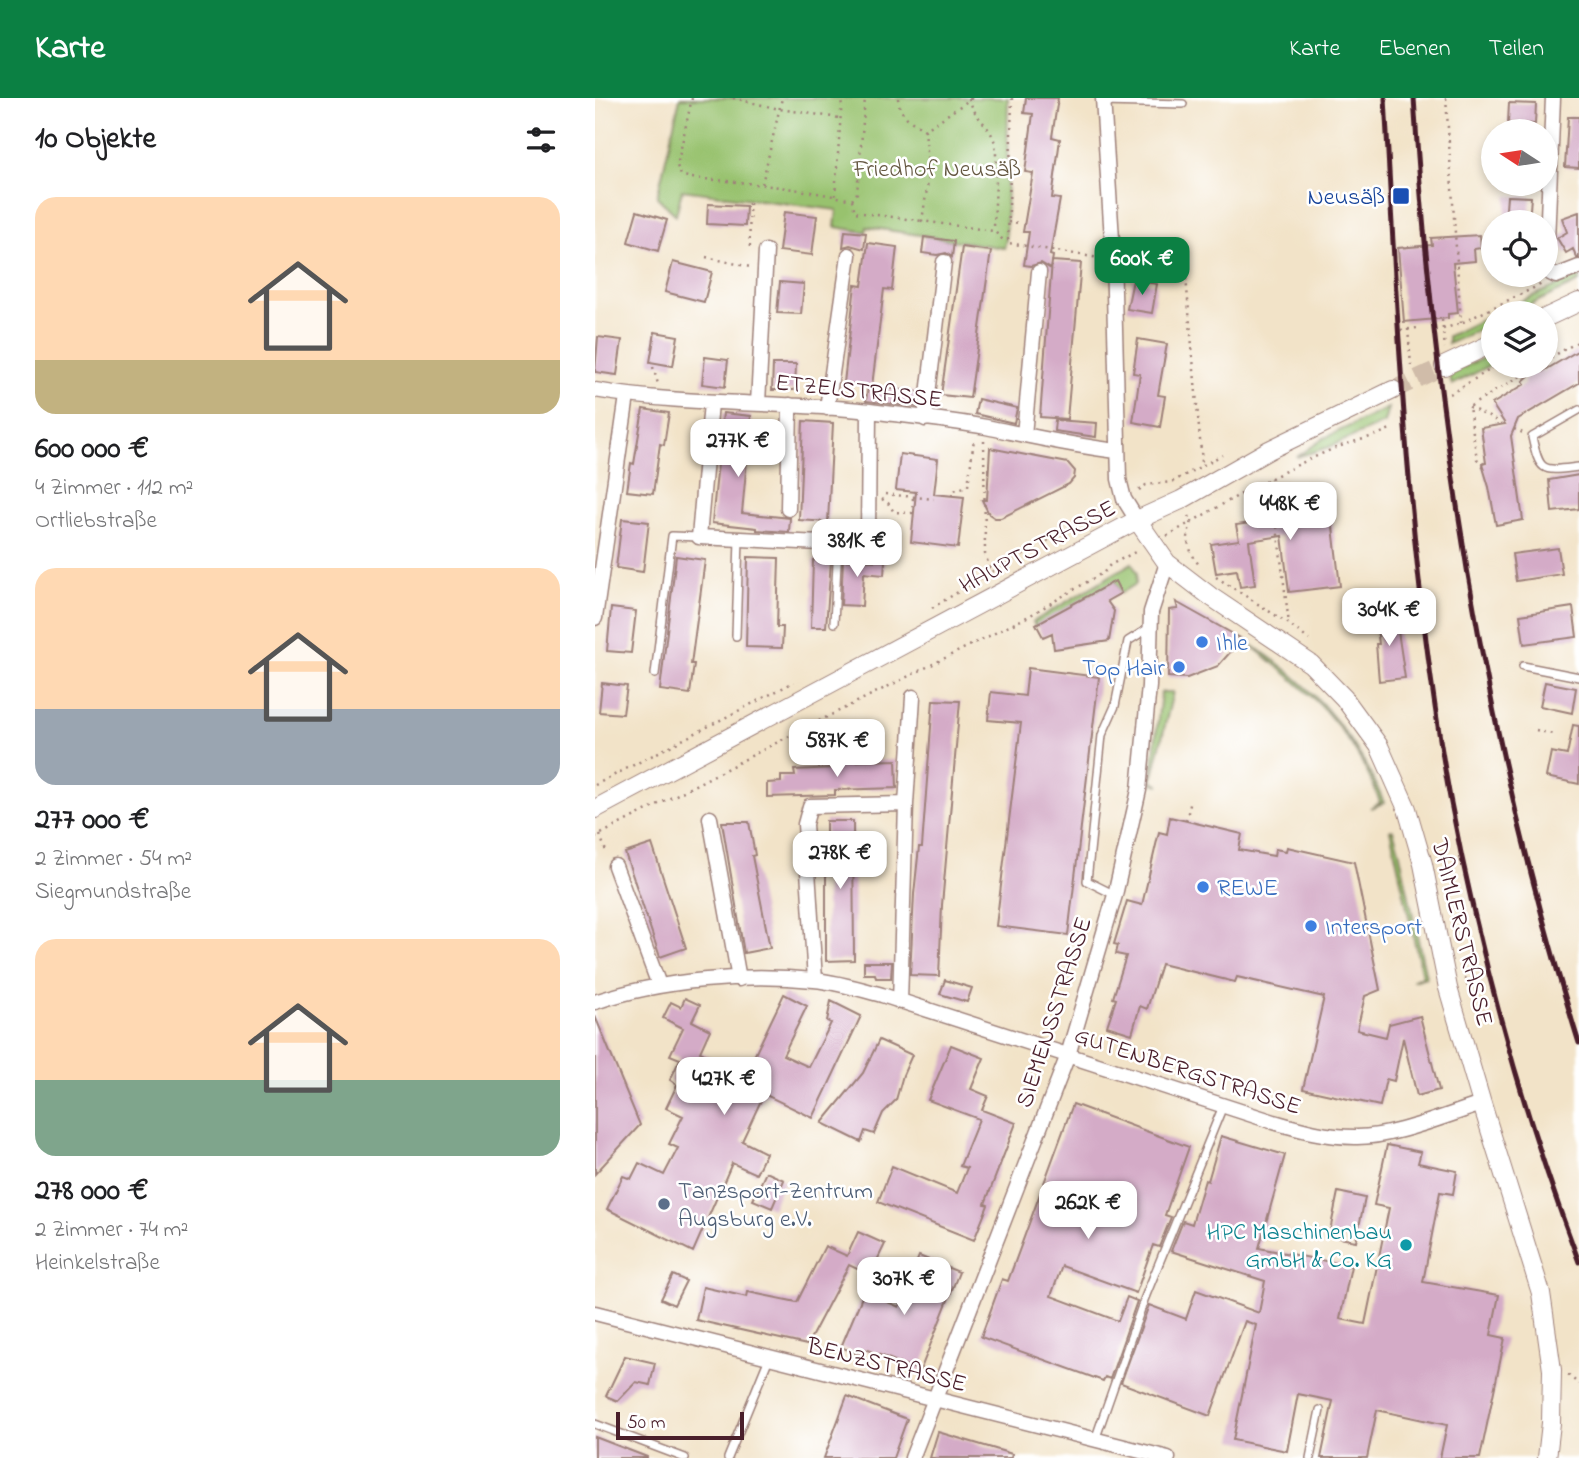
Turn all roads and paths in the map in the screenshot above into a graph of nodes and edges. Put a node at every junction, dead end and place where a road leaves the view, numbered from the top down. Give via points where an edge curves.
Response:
1 (693, 98) edge
2 (733, 98) edge
3 (782, 98) edge
4 (842, 98) edge
5 (865, 98) edge
6 (898, 98) edge
7 (970, 98) edge
8 (1011, 98) edge
9 (1446, 98) edge
10 (1553, 98) edge
11 (1103, 100) edge
12 (1183, 104) dead end
13 (779, 109) junction
14 (841, 118) junction
15 (925, 130) junction
16 (762, 184) junction
17 (835, 196) junction
18 (852, 200) junction
19 (749, 203) dead end
20 (1548, 210) edge
21 (922, 221) junction
22 (1008, 222) junction
23 (1020, 223) dead end
24 (994, 231) junction
25 (1008, 240) junction
26 (1156, 249) dead end
27 (766, 251) joint
28 (849, 255) dead end
29 (1156, 255) junction
30 (706, 257) dead end
31 (1113, 258) junction
32 (944, 262) dead end
33 (1579, 267) edge
34 (765, 269) junction
35 (1039, 272) dead end
36 (1558, 275) edge
37 (1537, 287) edge
38 (1579, 302) edge
39 (1558, 312) edge
40 (1442, 320) dead end
41 (1461, 323) junction
42 (1418, 328) dead end
43 (1408, 329) junction
44 (1443, 329) junction
45 (1401, 330) dead end
46 (1579, 341) edge
47 (1445, 347) dead end
48 (1481, 349) edge
49 (1558, 353) edge
50 (1411, 365) dead end
51 (1444, 366) tunnel mouth
52 (1481, 375) edge
53 (1517, 378) edge
54 (595, 390) edge
55 (1393, 390) tunnel mouth
56 (1450, 394) dead end
57 (627, 396) junction
58 (711, 403) junction
59 (758, 403) junction
60 (790, 405) junction
61 (1469, 407) junction
62 (827, 408) junction
63 (869, 411) junction
64 (1579, 411) edge
65 (925, 419) junction
66 (1497, 421) dead end
67 (980, 426) junction
68 (1392, 428) dead end
69 (1024, 435) junction
70 (1117, 451) junction
71 (1484, 464) dead end
72 (1202, 465) dead end
73 (1579, 467) edge
74 (1271, 478) junction
75 (874, 495) junction
76 (952, 496) dead end
77 (913, 497) junction
78 (934, 499) dead end
79 (1124, 499) junction
80 (788, 509) dead end
81 (1136, 520) junction
82 (699, 537) junction
83 (739, 539) junction
84 (1153, 543) junction
85 (838, 544) junction
86 (1167, 563) junction
87 (991, 572) junction
88 (922, 613) dead end
89 (595, 618) edge
90 (834, 624) dead end
91 (1289, 624) dead end
92 (1150, 628) junction
93 (736, 636) dead end
94 (1523, 666) dead end
95 (655, 674) dead end
96 (802, 677) dead end
97 (1579, 677) edge
98 (913, 697) dead end
99 (1536, 730) dead end
100 (1556, 734) dead end
101 (595, 785) edge
102 (1191, 802) dead end
103 (906, 804) junction
104 (595, 809) edge
105 (710, 818) dead end
106 (1186, 820) dead end
107 (600, 835) junction
108 (595, 837) edge
109 (615, 866) joint
110 (1115, 895) junction
111 (740, 979) junction
112 (815, 980) junction
113 (659, 985) junction
114 (595, 1002) edge
115 (900, 1002) junction
116 (1068, 1055) junction
117 (1482, 1104) junction
118 (1223, 1105) junction
119 (595, 1313) edge
120 (769, 1358) junction
121 (934, 1400) junction
122 (1320, 1410) dead end
123 (595, 1423) edge
124 (1095, 1440) junction
125 (685, 1458) edge
126 (728, 1458) edge
127 (912, 1458) edge
128 (1168, 1458) edge
129 (1310, 1458) edge
130 (1547, 1458) edge

1 - 16 path via 677,166 681,174
2 - 13 path
3 - 13 path
4 - 14 path
5 - 18 path via 857,193
6 - 15 path via 907,120
7 - 15 path
7 - 24 path via 973,112 988,127 995,143
8 - 22 path
9 - 41 path
10 - 20 street
11 - 12 lane
11 - 31 street
13 - 14 path
13 - 16 path
14 - 17 path
15 - 21 path via 929,175
16 - 17 path
17 - 18 path
18 - 21 path via 855,212
19 - 27 path via 748,251
21 - 24 path
22 - 23 path
22 - 25 path
24 - 25 path
25 - 31 path
26 - 29 path
27 - 34 street
28 - 62 street
29 - 31 path
29 - 72 path via 1176,254 1185,265
30 - 34 path
31 - 70 street
32 - 65 street
33 - 36 street
34 - 59 street
35 - 69 street
37 - 41 path
38 - 39 street
40 - 44 path
41 - 44 path
42 - 43 path
43 - 45 path
43 - 50 path
44 - 47 path
46 - 49 path
48 - 51 street
52 - 56 path
53 - 61 path
54 - 57 street, ETZELSTRASSE
55 - 81 street, HAUPTSTRASSE
57 - 58 street, ETZELSTRASSE
57 - 89 street
58 - 59 street, ETZELSTRASSE
58 - 82 street
59 - 60 street, ETZELSTRASSE
60 - 62 street, ETZELSTRASSE
60 - 80 street
61 - 66 path
61 - 71 path via 1477,459
62 - 63 street, ETZELSTRASSE
63 - 65 street, ETZELSTRASSE
63 - 75 street
64 - 73 lane via 1532,437 1537,462 1544,468
65 - 67 street, ETZELSTRASSE
67 - 69 street, ETZELSTRASSE
67 - 76 path via 968,486 954,490
67 - 87 path via 986,561
68 - 74 path
69 - 70 street, ETZELSTRASSE
70 - 79 street
74 - 84 path
74 - 91 path
75 - 77 path
75 - 77 path via 894,512 912,513
75 - 85 street via 862,545
77 - 78 path
79 - 81 street
79 - 87 path
81 - 84 street, DAIMLERSTRASSE
81 - 104 street, HAUPTSTRASSE
82 - 83 street
82 - 95 lane via 672,536
83 - 85 street
83 - 93 lane
84 - 86 street, DAIMLERSTRASSE
84 - 107 path via 1030,616
85 - 90 lane
86 - 92 street, SIEMENSSTRASSE
86 - 117 street, DAIMLERSTRASSE via 1311,664 1379,746 1407,809 1423,864 1448,988
87 - 88 path
92 - 110 street, SIEMENSSTRASSE via 1139,790
92 - 110 lane via 1128,641 1115,706 1103,735 1087,881
94 - 97 lane
96 - 101 path
98 - 103 street
99 - 100 path
102 - 106 path
103 - 112 street via 810,806 805,824
103 - 115 street
105 - 111 street
107 - 108 path
107 - 109 path
109 - 113 street
110 - 116 street, SIEMENSSTRASSE
111 - 112 street, GUTENBERGSTRASSE
111 - 113 street, GUTENBERGSTRASSE
112 - 115 street, GUTENBERGSTRASSE
113 - 114 street, GUTENBERGSTRASSE
115 - 116 street, GUTENBERGSTRASSE
116 - 118 street, GUTENBERGSTRASSE
116 - 121 street, SIEMENSSTRASSE
117 - 118 street, GUTENBERGSTRASSE via 1358,1138 1306,1131
117 - 130 street, DAIMLERSTRASSE via 1533,1263 1546,1321 1552,1397
118 - 124 lane via 1144,1300
119 - 120 street, BENZSTRASSE
120 - 121 street, BENZSTRASSE
120 - 126 lane
121 - 124 street, BENZSTRASSE
121 - 127 street, SIEMENSSTRASSE
122 - 129 lane
123 - 125 lane
124 - 128 street, BENZSTRASSE

